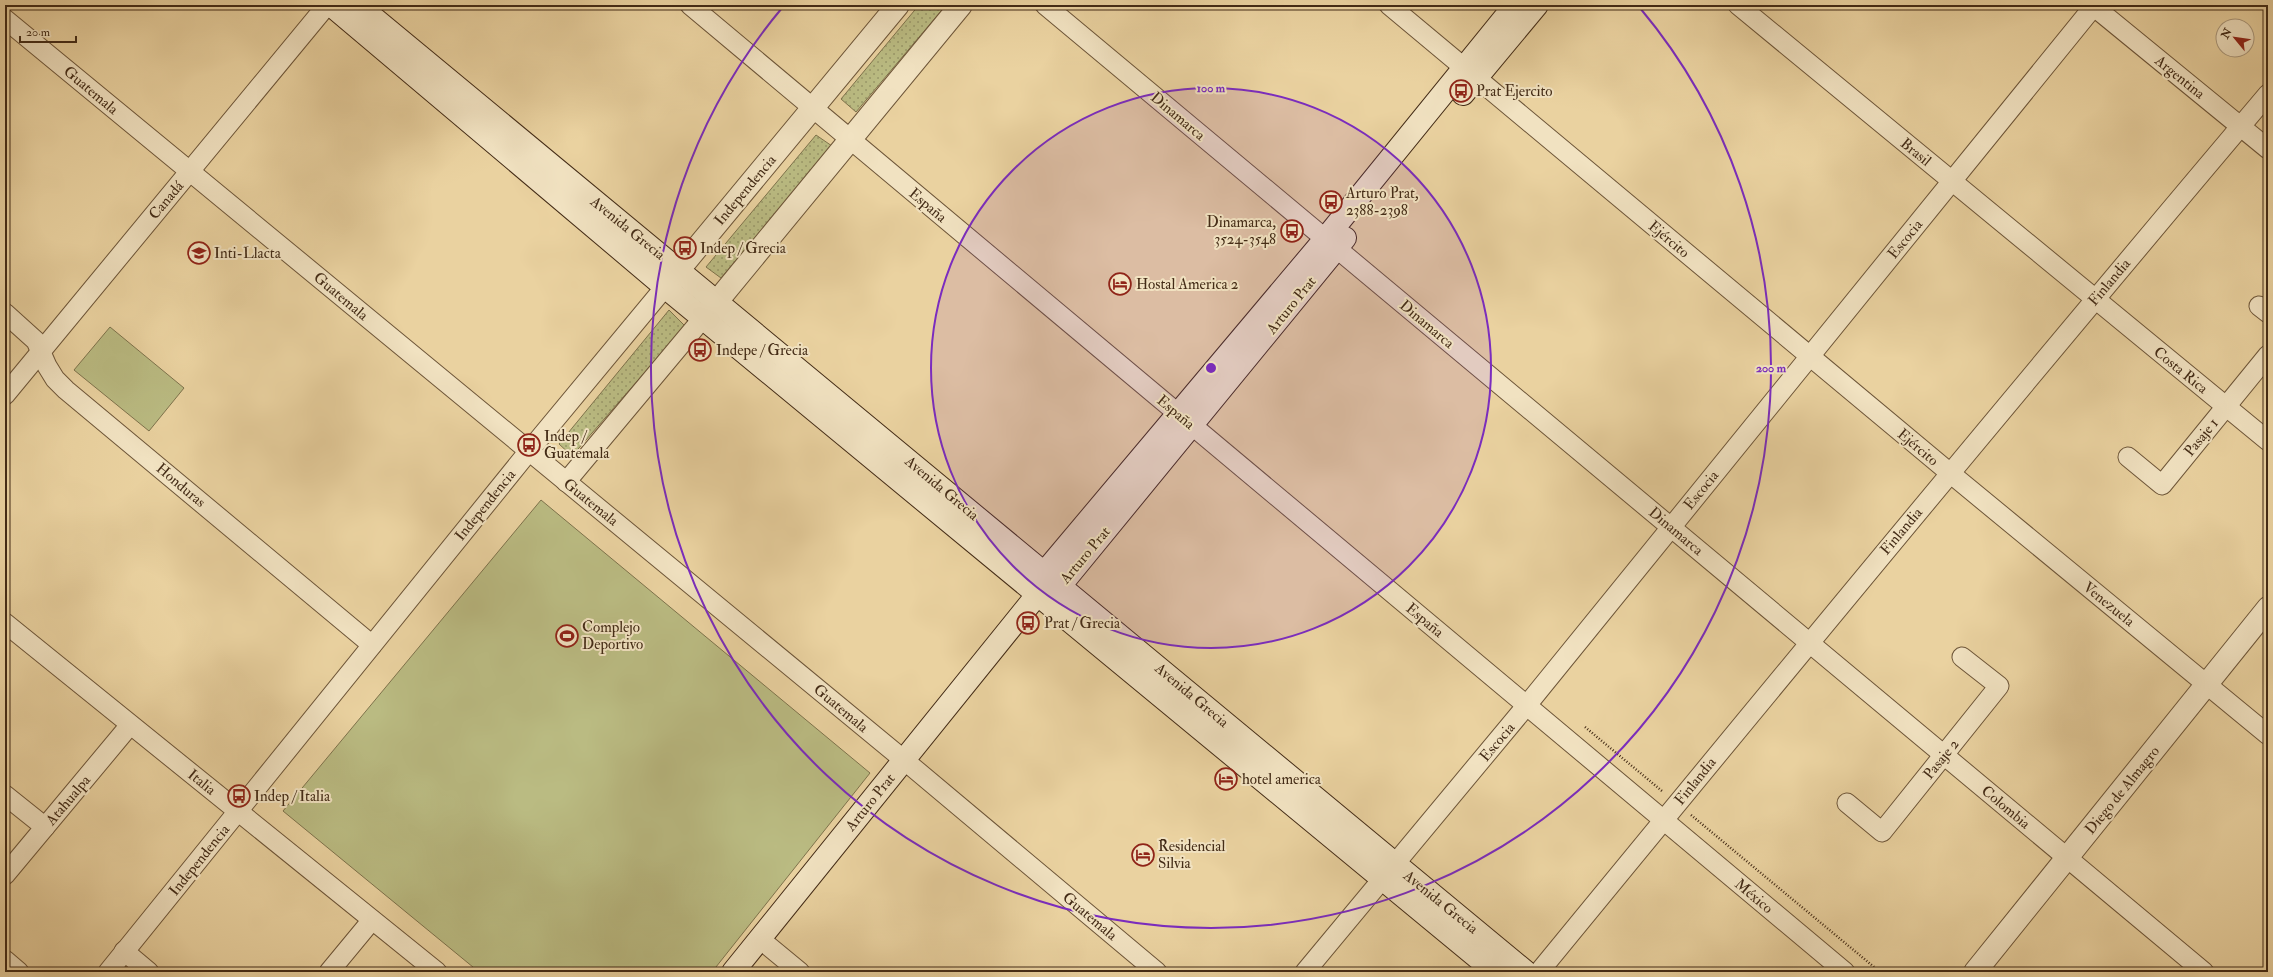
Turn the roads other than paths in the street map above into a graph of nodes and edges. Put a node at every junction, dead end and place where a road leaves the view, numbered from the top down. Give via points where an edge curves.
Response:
1 (327, 5) edge
2 (331, 5) edge
3 (358, 5) edge
4 (690, 5) edge
5 (898, 5) edge
6 (961, 5) edge
7 (1045, 5) edge
8 (1389, 5) edge
9 (1515, 5) edge
10 (1537, 5) edge
11 (1738, 5) edge
12 (2093, 6) edge
13 (5, 19) edge
14 (1471, 73) junction
15 (2268, 94) edge
16 (813, 108) junction
17 (2241, 126) junction
18 (850, 139) junction
19 (2268, 149) edge
20 (190, 171) junction
21 (1952, 181) junction
22 (1331, 244) junction
23 (679, 270) junction
24 (665, 287) junction
25 (2094, 298) junction
26 (710, 310) junction
27 (5, 313) edge
28 (41, 350) junction
29 (2268, 355) edge
30 (1810, 357) junction
31 (5, 395) edge
32 (2225, 406) junction
33 (1186, 420) junction
34 (2268, 442) edge
35 (529, 451) junction
36 (2128, 457) dead end
37 (1950, 473) junction
38 (566, 482) junction
39 (1671, 528) junction
40 (1044, 573) junction
41 (1060, 586) junction
42 (1038, 595) junction
43 (2268, 608) edge
44 (5, 623) edge
45 (1809, 642) junction
46 (372, 645) junction
47 (1962, 657) dead end
48 (2206, 684) junction
49 (1527, 706) junction
50 (130, 725) junction
51 (2268, 735) edge
52 (1944, 755) junction
53 (904, 760) junction
54 (5, 794) edge
55 (1847, 803) dead end
56 (238, 811) junction
57 (1664, 820) junction
58 (45, 827) junction
59 (2067, 858) junction
60 (1389, 871) junction
61 (5, 875) edge
62 (372, 920) junction
63 (760, 939) junction
64 (124, 951) junction
65 (5, 960) edge
66 (19, 972) edge
67 (108, 972) edge
68 (149, 972) edge
69 (329, 972) edge
70 (437, 972) edge
71 (733, 972) edge
72 (800, 972) edge
73 (1157, 972) edge
74 (1305, 972) edge
75 (1495, 972) edge
76 (1526, 972) edge
77 (1539, 972) edge
78 (1845, 972) edge
79 (1975, 972) edge
80 (2204, 972) edge

1 - 20 street, Canadá
2 - 24 main road, Avenida Grecia
3 - 23 main road, Avenida Grecia
4 - 16 street, España
5 - 16 main road, Independencia
6 - 18 main road
7 - 22 street, Dinamarca
8 - 14 street, Ejército
9 - 14 main road, Arturo Prat
10 - 14 main road, Arturo Prat
11 - 21 street, Brasil
12 - 17 street, Argentina
12 - 21 street, Escocia
13 - 20 street, Guatemala
14 - 22 main road, Arturo Prat
14 - 30 street, Ejército
15 - 17 street, Finlandia
16 - 18 street, España
16 - 23 main road, Independencia
17 - 19 street, Argentina
17 - 25 street, Finlandia
18 - 26 main road
18 - 33 street, España
20 - 28 street, Canadá
20 - 35 street, Guatemala
21 - 25 street, Brasil
21 - 30 street, Escocia
22 - 33 main road, Arturo Prat
22 - 39 street, Dinamarca
23 - 24 main road, Independencia
23 - 26 main road, Avenida Grecia
24 - 26 main road, Avenida Grecia
24 - 35 street, Independencia
25 - 32 street, Costa Rica
25 - 37 street, Finlandia
26 - 38 street
26 - 40 main road, Avenida Grecia
26 - 42 main road, Avenida Grecia
27 - 28 street, Honduras via 27,331
28 - 31 street, Canadá
28 - 46 street, Honduras via 55,379 66,390
29 - 32 street, Pasaje 1
30 - 37 street, Ejército
30 - 39 street, Escocia
32 - 34 street, Costa Rica
32 - 36 street, Pasaje 1 via 2162,485
33 - 40 main road, Arturo Prat
33 - 41 main road, Arturo Prat
33 - 49 street, España
35 - 38 street, Guatemala
35 - 46 street, Independencia
37 - 45 street, Finlandia
37 - 48 street, Venezuela
38 - 53 street, Guatemala
39 - 45 street, Dinamarca
39 - 49 street, Escocia
40 - 41 main road, Avenida Grecia
40 - 42 main road, Arturo Prat
41 - 42 main road, Arturo Prat
41 - 60 main road, Avenida Grecia
42 - 53 main road, Arturo Prat
42 - 60 main road, Avenida Grecia
43 - 48 main road, Diego de Almagro
44 - 50 street, Italia
45 - 52 street, Colombia
45 - 57 street, Finlandia
46 - 56 street, Independencia
47 - 52 street, Pasaje 2 via 1999,686
48 - 51 street, Venezuela
48 - 59 main road, Diego de Almagro
49 - 57 street, España
49 - 60 street, Escocia
50 - 56 street, Italia
50 - 58 street, Atahualpa
52 - 55 street, Pasaje 2 via 1882,832
52 - 59 street, Colombia
53 - 63 main road, Arturo Prat
53 - 73 street, Guatemala
54 - 58 street
56 - 62 street, Italia
56 - 64 street, Independencia
57 - 77 street, Finlandia
57 - 78 street, México
58 - 61 street, Atahualpa
59 - 79 main road, Diego de Almagro
59 - 80 street, Colombia
60 - 74 street, Escocia
60 - 75 main road, Avenida Grecia
60 - 76 main road, Avenida Grecia
62 - 69 street
62 - 70 street, Italia
63 - 71 main road, Arturo Prat
63 - 72 street
64 - 67 street, Independencia
64 - 68 street
65 - 66 street

